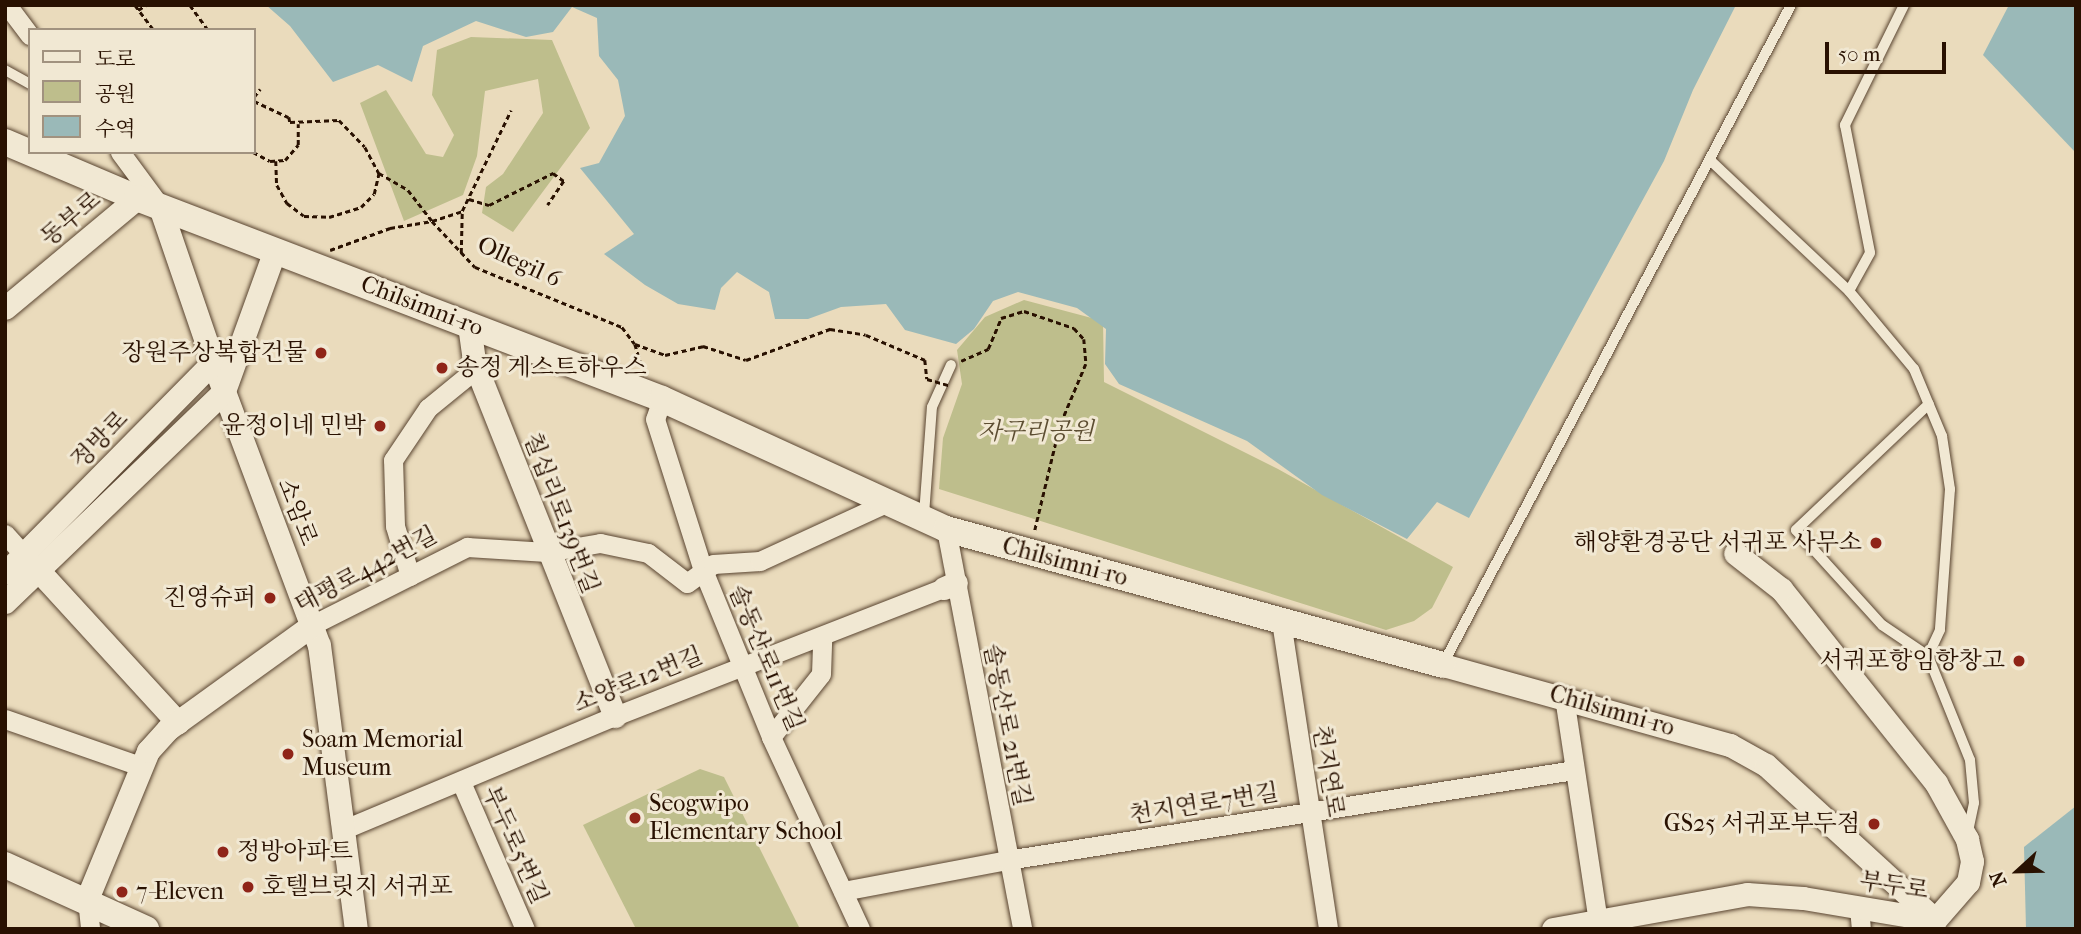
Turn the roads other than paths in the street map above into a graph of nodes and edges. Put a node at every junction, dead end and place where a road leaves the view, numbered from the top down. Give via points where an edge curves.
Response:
1 (6, 5) edge
2 (1791, 5) edge
3 (1904, 5) edge
4 (28, 32) edge
5 (5, 70) edge
6 (28, 83) edge
7 (5, 142) edge
8 (28, 152) edge
9 (33, 154) edge
10 (121, 154) edge
11 (1710, 160) junction
12 (149, 203) junction
13 (275, 250) junction
14 (1849, 291) junction
15 (5, 307) edge
16 (470, 325) junction
17 (213, 362) junction
18 (951, 365) road end
19 (477, 368) junction
20 (224, 391) junction
21 (662, 399) junction
22 (1929, 404) junction
23 (886, 503) junction
24 (935, 524) junction
25 (5, 534) edge
26 (547, 552) junction
27 (1735, 554) dead end
28 (31, 563) junction
29 (703, 570) junction
30 (5, 573) edge
31 (410, 576) junction
32 (950, 586) junction
33 (5, 602) edge
34 (1280, 621) junction
35 (312, 625) junction
36 (822, 636) junction
37 (1928, 656) junction
38 (1443, 665) junction
39 (743, 667) junction
40 (1564, 697) junction
41 (615, 716) junction
42 (5, 719) edge
43 (178, 723) junction
44 (771, 737) junction
45 (140, 766) junction
46 (1573, 770) junction
47 (461, 782) junction
48 (1309, 812) junction
49 (342, 830) junction
50 (1967, 839) junction
51 (1007, 860) junction
52 (5, 865) edge
53 (843, 891) junction
54 (87, 899) junction
55 (1860, 918) edge
56 (1939, 924) edge
57 (1598, 925) edge
58 (90, 929) edge
59 (146, 929) edge
60 (356, 929) edge
61 (525, 929) edge
62 (860, 929) edge
63 (1022, 929) edge
64 (1328, 929) edge
65 (1553, 929) edge

1 - 4 street
2 - 11 lane
3 - 14 lane via 1845,125 1870,253
5 - 6 lane
7 - 8 main road, Chilsimni-ro
9 - 12 main road, Chilsimni-ro
10 - 12 street
11 - 14 lane
11 - 38 lane
12 - 13 main road, Chilsimni-ro
12 - 15 street, 동부로
12 - 17 street, 소암로
13 - 16 main road, Chilsimni-ro
13 - 20 street
14 - 22 lane via 1914,369
16 - 19 street, 칠십리로139번길
16 - 21 main road, Chilsimni-ro
17 - 20 street, 소암로
17 - 28 street, 정방로
18 - 24 lane via 932,407
19 - 26 street, 칠십리로139번길
19 - 31 street via 428,408 393,460 395,526
20 - 28 street, 정방로
20 - 35 street, 소암로
21 - 23 main road, Chilsimni-ro
21 - 29 street, 솔동산로11번길 via 655,419
22 - 37 lane via 1942,436 1950,489 1940,630
22 - 37 lane via 1796,530 1882,625
23 - 24 main road, Chilsimni-ro
23 - 29 street, 태평로442번길 via 760,561 713,564
24 - 32 street, 솔동산로 21번길
24 - 34 main road, Chilsimni-ro
25 - 28 street
26 - 29 street, 태평로442번길 via 600,543 648,553 687,583
26 - 31 street, 태평로442번길 via 467,547
26 - 41 street, 칠십리로139번길
27 - 50 street, 부두로 via 1781,589 1856,681 1936,783
28 - 30 street, 정방로
28 - 33 street, 정방로
28 - 43 street
29 - 39 street, 솔동산로11번길
31 - 35 street, 태평로442번길
32 - 36 street, 소양로12번길
32 - 51 street, 솔동산로 21번길
34 - 38 main road, Chilsimni-ro
34 - 48 street, 천지연로
35 - 43 street, 태평로442번길
35 - 49 street, 소암로 via 319,645
36 - 39 street, 소양로12번길
36 - 44 street via 821,674
37 - 50 lane via 1970,760 1974,803
38 - 40 street, Chilsimni-ro
39 - 41 street, 소양로12번길
39 - 44 street, 솔동산로11번길
40 - 46 street
40 - 56 street, Chilsimni-ro via 1730,745 1766,765
41 - 47 street, 소양로12번길
42 - 45 street
43 - 45 street, 태평로442번길 via 148,751
44 - 53 street, 솔동산로11번길
45 - 54 street, 태평로442번길
46 - 48 street, 천지연로7번길
46 - 57 street
47 - 49 street, 소양로12번길
47 - 61 street, 부두로5번길
48 - 51 street, 천지연로7번길
48 - 64 street, 천지연로
49 - 60 street, 소암로
50 - 56 street, 부두로 via 1972,860 1968,882
51 - 53 street, 천지연로7번길
51 - 63 street, 솔동산로 21번길
52 - 54 main road
53 - 62 street, 솔동산로11번길
54 - 58 street
54 - 59 main road
55 - 56 street, 부두로
55 - 57 street, 부두로 via 1747,894
57 - 65 street, 부두로

